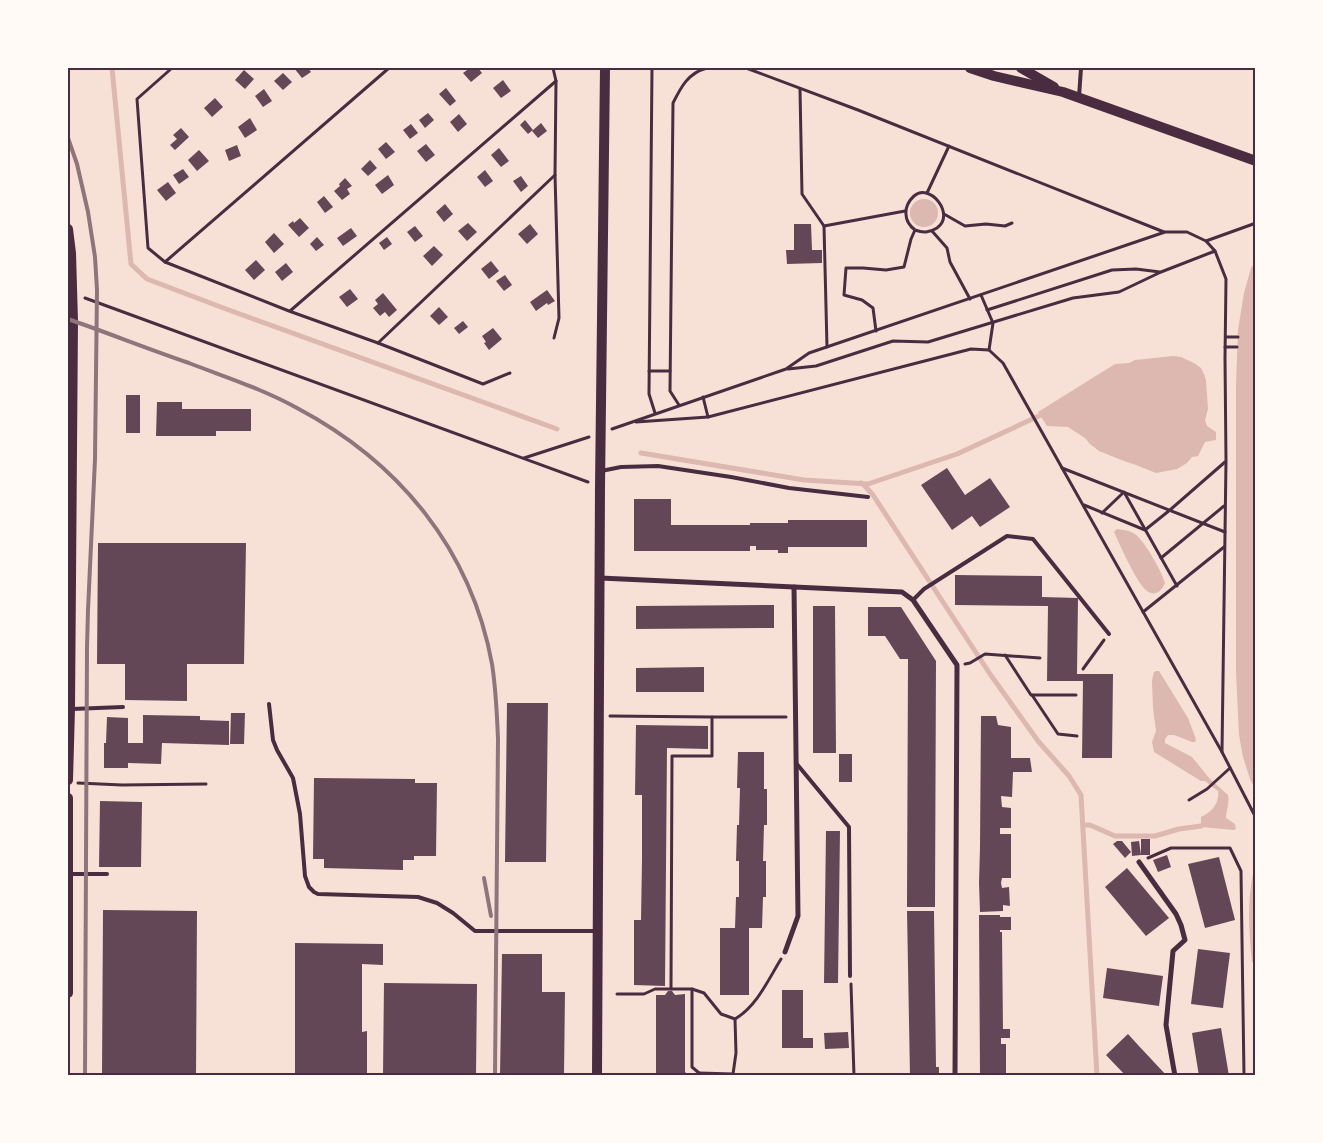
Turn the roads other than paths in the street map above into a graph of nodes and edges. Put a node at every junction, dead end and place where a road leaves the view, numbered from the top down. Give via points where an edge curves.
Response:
1 (605, 68) edge
2 (970, 68) edge
3 (1021, 68) edge
4 (1081, 68) edge
5 (1063, 92) junction
6 (1079, 97) junction
7 (1256, 161) edge
8 (68, 229) edge
9 (600, 471) junction
10 (868, 497) dead end
11 (600, 578) junction
12 (794, 587) junction
13 (913, 600) junction
14 (1109, 634) road end
15 (269, 704) dead end
16 (123, 707) dead end
17 (70, 708) junction
18 (796, 763) junction
19 (68, 773) edge
20 (72, 781) edge
21 (68, 798) edge
22 (1139, 862) road end
23 (68, 874) edge
24 (107, 874) dead end
25 (597, 931) junction
26 (785, 952) road end
27 (850, 976) road end
28 (68, 993) edge
29 (597, 1076) edge
30 (955, 1076) edge
31 (1175, 1076) edge

1 - 9 main road
2 - 5 main road
3 - 5 main road
4 - 6 lane
5 - 6 main road
6 - 7 main road
8 - 17 main road via 73,294
9 - 10 lane via 658,466 788,488
9 - 11 main road
11 - 12 street
11 - 25 main road
12 - 13 street via 902,592
12 - 18 street
13 - 14 lane via 924,589 1006,536 1033,539
13 - 30 street via 957,665
15 - 25 lane via 273,740 293,778 300,814 305,876 314,892 418,897 437,903 475,931
16 - 17 lane
17 - 19 main road
18 - 26 street via 798,916
18 - 27 lane via 849,827
19 - 20 main road
21 - 23 main road
22 - 31 street via 1176,914 1185,940 1172,951 1166,1025
23 - 24 lane
23 - 28 main road
25 - 29 main road

